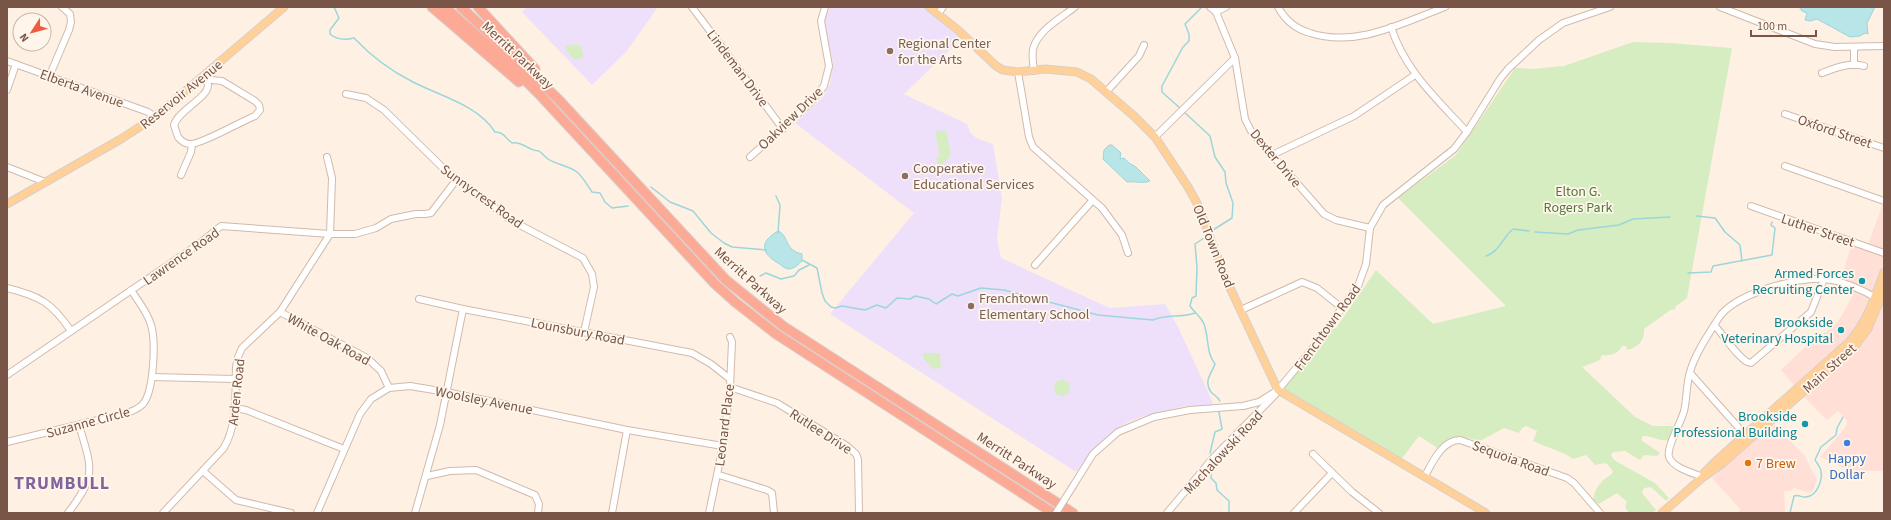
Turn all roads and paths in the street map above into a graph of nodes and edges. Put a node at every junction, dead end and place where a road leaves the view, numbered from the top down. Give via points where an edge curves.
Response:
1 (62, 7) edge
2 (284, 7) edge
3 (432, 7) edge
4 (445, 7) edge
5 (461, 7) edge
6 (478, 7) edge
7 (692, 7) edge
8 (825, 7) edge
9 (930, 7) edge
10 (943, 7) edge
11 (1075, 7) edge
12 (1210, 7) edge
13 (1226, 7) edge
14 (1278, 7) edge
15 (1445, 7) edge
16 (1610, 7) edge
17 (1720, 7) edge
18 (1216, 12) junction
19 (938, 14) junction
20 (1391, 27) junction
21 (1144, 45) dead end
22 (1884, 46) edge
23 (1854, 47) junction
24 (1235, 58) junction
25 (7, 61) edge
26 (16, 64) junction
27 (1854, 64) junction
28 (1864, 66) dead end
29 (1034, 71) junction
30 (1018, 72) junction
31 (1822, 73) dead end
32 (1415, 74) junction
33 (49, 76) junction
34 (204, 76) junction
35 (7, 90) edge
36 (1106, 92) junction
37 (346, 94) dead end
38 (1785, 114) dead end
39 (155, 117) junction
40 (581, 124) junction
41 (783, 129) junction
42 (1467, 132) junction
43 (579, 136) junction
44 (1155, 137) junction
45 (192, 144) junction
46 (1884, 148) edge
47 (1272, 155) junction
48 (327, 157) dead end
49 (750, 157) dead end
50 (1785, 166) dead end
51 (7, 167) edge
52 (180, 175) dead end
53 (457, 179) junction
54 (45, 182) junction
55 (1092, 201) junction
56 (1884, 201) edge
57 (7, 204) edge
58 (1751, 206) dead end
59 (1370, 228) junction
60 (330, 234) junction
61 (1128, 253) dead end
62 (1884, 253) edge
63 (1035, 265) dead end
64 (1884, 272) edge
65 (1824, 279) junction
66 (7, 288) edge
67 (131, 290) junction
68 (1884, 291) edge
69 (420, 299) dead end
70 (1878, 299) junction
71 (1342, 308) junction
72 (463, 310) junction
73 (1241, 310) junction
74 (280, 312) junction
75 (1715, 326) junction
76 (71, 332) junction
77 (584, 332) junction
78 (730, 337) dead end
79 (1690, 373) junction
80 (7, 375) edge
81 (152, 377) junction
82 (235, 379) junction
83 (730, 379) junction
84 (389, 388) junction
85 (730, 388) junction
86 (1278, 390) junction
87 (446, 392) junction
88 (1255, 403) junction
89 (234, 408) junction
90 (1260, 412) junction
91 (79, 425) junction
92 (627, 430) junction
93 (1747, 437) junction
94 (7, 442) edge
95 (723, 446) junction
96 (344, 449) junction
97 (1313, 454) dead end
98 (202, 471) junction
99 (1332, 473) junction
100 (718, 475) junction
101 (427, 476) junction
102 (1425, 476) junction
103 (1703, 477) junction
104 (68, 513) edge
105 (163, 513) edge
106 (291, 513) edge
107 (317, 513) edge
108 (415, 513) edge
109 (538, 513) edge
110 (612, 513) edge
111 (709, 513) edge
112 (774, 513) edge
113 (859, 513) edge
114 (1054, 513) edge
115 (1073, 513) edge
116 (1167, 513) edge
117 (1294, 513) edge
118 (1379, 513) edge
119 (1486, 513) edge
120 (1600, 513) edge
121 (1662, 513) edge

1 - 33 street via 70,14 70,24
2 - 34 main road, Reservoir Avenue
3 - 43 highway via 532,93 571,133
4 - 43 highway, Merritt Parkway via 514,69
5 - 40 highway, Merritt Parkway
6 - 40 highway via 574,111
7 - 41 street, Lindeman Drive
8 - 41 street, Oakview Drive via 821,23 829,66 827,81 817,96
9 - 19 main road, Old Town Road
10 - 19 street
11 - 29 street via 1044,31 1038,39 1033,49
12 - 18 street, Dexter Drive
13 - 18 street
14 - 20 street via 1292,24 1306,32 1326,37 1354,38
15 - 20 street
16 - 42 street, Frenchtown Road via 1563,22 1539,40 1504,74
17 - 23 street via 1815,44
18 - 24 street, Dexter Drive
19 - 30 main road, Old Town Road via 996,66 1003,70
20 - 32 street via 1398,48
21 - 36 street via 1139,56
22 - 23 street
23 - 27 street
24 - 44 street
24 - 47 street, Dexter Drive via 1245,119 1251,131
25 - 26 street, Elberta Avenue
26 - 33 street, Elberta Avenue
26 - 35 street
27 - 28 street
27 - 31 street
29 - 30 main road, Old Town Road
29 - 36 main road, Old Town Road via 1071,70 1091,79
30 - 55 street via 1029,138 1033,147
32 - 42 street
32 - 47 street via 1354,116
33 - 39 street, Elberta Avenue via 148,112
34 - 39 main road, Reservoir Avenue
34 - 45 street via 208,84 206,91 174,124 179,139
34 - 45 street via 222,81 255,101 260,110 255,116
36 - 44 main road, Old Town Road
37 - 53 street, Sunnycrest Road via 366,98 384,110
38 - 46 street, Oxford Street
39 - 54 main road, Reservoir Avenue
40 - 115 highway, Merritt Parkway via 748,299 783,326
41 - 49 street, Oakview Drive
42 - 59 street, Frenchtown Road via 1449,154 1383,205
43 - 114 highway, Merritt Parkway via 715,284 757,320
44 - 73 main road, Old Town Road via 1198,205 1220,264
45 - 52 street
47 - 59 street, Dexter Drive via 1324,214 1336,220
48 - 60 street via 332,178
50 - 56 street
51 - 54 street
53 - 60 street, Lawrence Road via 429,214 416,214 392,220 365,232
53 - 77 street, Sunnycrest Road via 512,220 583,258 592,274 594,287
54 - 57 main road, Reservoir Avenue
55 - 61 street via 1102,208 1122,235
55 - 63 street
58 - 62 street, Luther Street
59 - 71 street, Frenchtown Road via 1364,273
60 - 67 street, Lawrence Road via 221,226
60 - 74 street, Arden Road
64 - 70 main road, Main Street
65 - 70 street via 1849,286
65 - 75 street via 1783,284 1757,292 1726,310
65 - 75 street via 1814,308 1807,316 1749,364
66 - 76 street via 50,304
67 - 76 street, Lawrence Road
67 - 81 street, Suzanne Circle via 152,326
68 - 70 main road, Main Street
69 - 72 street, Lounsbury Road
70 - 93 main road, Main Street via 1852,344
71 - 73 street via 1317,288 1302,282
71 - 86 street, Frenchtown Road
72 - 77 street, Lounsbury Road
72 - 87 street
73 - 86 main road, Old Town Road
74 - 82 street, Arden Road via 242,348
74 - 84 street, White Oak Road via 367,358 377,365
75 - 79 street
76 - 80 street, Lawrence Road
77 - 83 street, Lounsbury Road via 692,353
78 - 83 street, Leonard Place
79 - 93 street
79 - 103 street via 1683,413 1669,456 1675,465
81 - 82 street
81 - 91 street, Suzanne Circle via 148,396 137,409
82 - 89 street, Arden Road
83 - 85 street, Leonard Place
84 - 87 street, Woolsley Avenue via 410,386
84 - 96 street, Woolsley Avenue via 367,403
85 - 95 street, Leonard Place
85 - 113 street, Rutlee Drive via 777,404 856,454 859,468
86 - 88 street, Frenchtown Road via 1268,398
86 - 90 street, Machalowski Road
86 - 102 main road
87 - 92 street, Woolsley Avenue
87 - 101 street
88 - 90 street
88 - 114 street, Frenchtown Road, bridge via 1154,417 1118,432 1093,454
89 - 96 street via 246,410
89 - 98 street, Arden Road via 232,429 227,442
90 - 116 street, Machalowski Road via 1213,458
91 - 94 street, Suzanne Circle
91 - 104 street via 90,476
92 - 95 street, Woolsley Avenue
92 - 110 street
93 - 103 main road, Main Street via 1704,473
95 - 100 street, Leonard Place
96 - 107 street, Woolsley Avenue
97 - 99 street
98 - 105 street, Arden Road
98 - 106 street via 236,500
99 - 117 street
99 - 118 street
100 - 111 street, Leonard Place
100 - 112 street via 772,493
101 - 108 street
101 - 109 street via 450,471 476,470 535,495 539,504
102 - 119 main road
102 - 120 street, Sequoia Road via 1446,444 1460,440 1567,478
103 - 121 main road, Main Street

